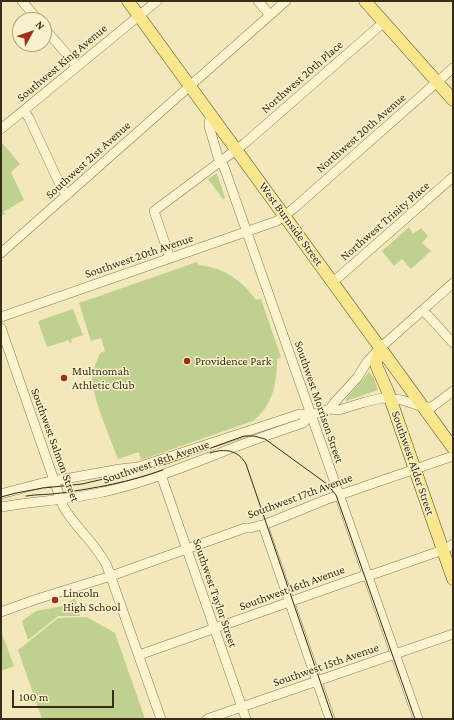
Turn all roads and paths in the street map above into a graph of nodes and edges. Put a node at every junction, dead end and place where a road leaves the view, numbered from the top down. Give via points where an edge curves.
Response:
1 (22, 1) edge
2 (128, 1) edge
3 (157, 1) edge
4 (258, 1) edge
5 (286, 1) edge
6 (365, 1) edge
7 (31, 12) edge
8 (139, 15) junction
9 (270, 15) junction
10 (384, 22) junction
11 (52, 37) edge
12 (77, 66) junction
13 (453, 68) edge
14 (437, 82) junction
15 (190, 86) junction
16 (453, 100) edge
17 (24, 111) junction
18 (211, 115) junction
19 (1, 129) edge
20 (236, 150) junction
21 (221, 161) junction
22 (453, 177) edge
23 (67, 195) junction
24 (284, 216) junction
25 (247, 232) junction
26 (1, 253) edge
27 (170, 258) junction
28 (333, 282) junction
29 (453, 283) edge
30 (423, 310) junction
31 (1, 317) edge
32 (1, 328) edge
33 (453, 343) edge
34 (380, 348) junction
35 (453, 391) edge
36 (390, 399) junction
37 (423, 407) junction
38 (330, 409) junction
39 (311, 415) junction
40 (453, 448) edge
41 (453, 456) edge
42 (415, 470) junction
43 (161, 475) junction
44 (54, 481) junction
45 (1, 494) edge
46 (339, 495) junction
47 (60, 499) junction
48 (1, 507) edge
49 (263, 525) junction
50 (448, 547) edge
51 (187, 549) junction
52 (111, 576) junction
53 (367, 576) junction
54 (453, 579) edge
55 (289, 602) junction
56 (1, 612) edge
57 (215, 629) junction
58 (453, 634) edge
59 (394, 654) junction
60 (139, 655) junction
61 (316, 681) junction
62 (242, 707) junction
63 (161, 719) edge
64 (207, 719) edge
65 (246, 719) edge
66 (330, 719) edge
67 (418, 719) edge

1 - 7 street
2 - 8 main road, West Burnside Street
3 - 8 street, Southwest King Avenue
4 - 9 street
5 - 9 street, Southwest 21st Avenue
6 - 10 main road
8 - 12 street, Southwest King Avenue
8 - 15 main road, West Burnside Street
9 - 15 street, Southwest 21st Avenue
10 - 14 main road
10 - 20 street, Northwest 20th Place
11 - 12 street
12 - 17 street, Southwest King Avenue
13 - 14 street, Northwest 20th Avenue
14 - 16 main road
14 - 24 street, Northwest 20th Avenue
15 - 18 main road, West Burnside Street
15 - 23 street, Southwest 21st Avenue
17 - 19 street, Southwest King Avenue
17 - 23 street
18 - 20 main road, West Burnside Street
18 - 21 street, Southwest Morrison Street via 209,126
20 - 21 street, Northwest 20th Place
20 - 24 main road, West Burnside Street
21 - 25 street, Southwest Morrison Street
21 - 27 street, Northwest 20th Place via 154,211
22 - 28 street, Northwest Trinity Place
23 - 26 street, Southwest 21st Avenue
24 - 25 street, Southwest 20th Avenue
24 - 28 main road, West Burnside Street
25 - 27 street, Southwest 20th Avenue
25 - 39 street, Southwest Morrison Street
27 - 31 street, Southwest 20th Avenue
28 - 34 main road, West Burnside Street
29 - 30 street
30 - 33 street
30 - 34 street
32 - 44 street, Southwest Salmon Street
34 - 36 main road, Southwest Alder Street via 376,364
34 - 37 main road, West Burnside Street
34 - 38 street
35 - 37 street via 434,406
36 - 37 street, Southwest 18th Avenue
36 - 38 street, Southwest 18th Avenue via 382,398 338,410
36 - 42 main road, Southwest Alder Street
37 - 40 main road, West Burnside Street
38 - 39 street, Southwest 18th Avenue
39 - 43 street, Southwest 18th Avenue via 303,423
39 - 44 street, Southwest 18th Avenue via 300,414 138,467
39 - 46 street, Southwest Morrison Street
41 - 42 street, Southwest 17th Avenue
42 - 46 street, Southwest 17th Avenue
42 - 50 main road, Southwest Alder Street
43 - 47 street, Southwest 18th Avenue via 103,492
43 - 51 street, Southwest Taylor Street
44 - 45 street, Southwest 18th Avenue
44 - 47 street, Southwest Salmon Street
46 - 49 street, Southwest 17th Avenue
46 - 53 street, Southwest Morrison Street
47 - 48 street, Southwest 18th Avenue
47 - 52 street, Southwest Salmon Street via 70,517 100,552
49 - 51 street, Southwest 17th Avenue via 245,528
49 - 55 street
50 - 53 street, Southwest 16th Avenue
50 - 54 main road, Southwest Alder Street
51 - 52 street, Southwest 17th Avenue
51 - 57 street, Southwest Taylor Street
52 - 56 street, Southwest 17th Avenue
52 - 60 street, Southwest Salmon Street
53 - 55 street, Southwest 16th Avenue
53 - 59 street, Southwest Morrison Street
55 - 57 street, Southwest 16th Avenue
55 - 61 street
57 - 60 street, Southwest 16th Avenue
57 - 62 street, Southwest Taylor Street
58 - 59 street, Southwest 15th Avenue
59 - 61 street, Southwest 15th Avenue
59 - 67 street, Southwest Morrison Street
60 - 63 street, Southwest Salmon Street
61 - 62 street, Southwest 15th Avenue
61 - 66 street
62 - 64 street, Southwest 15th Avenue
62 - 65 street, Southwest Taylor Street

